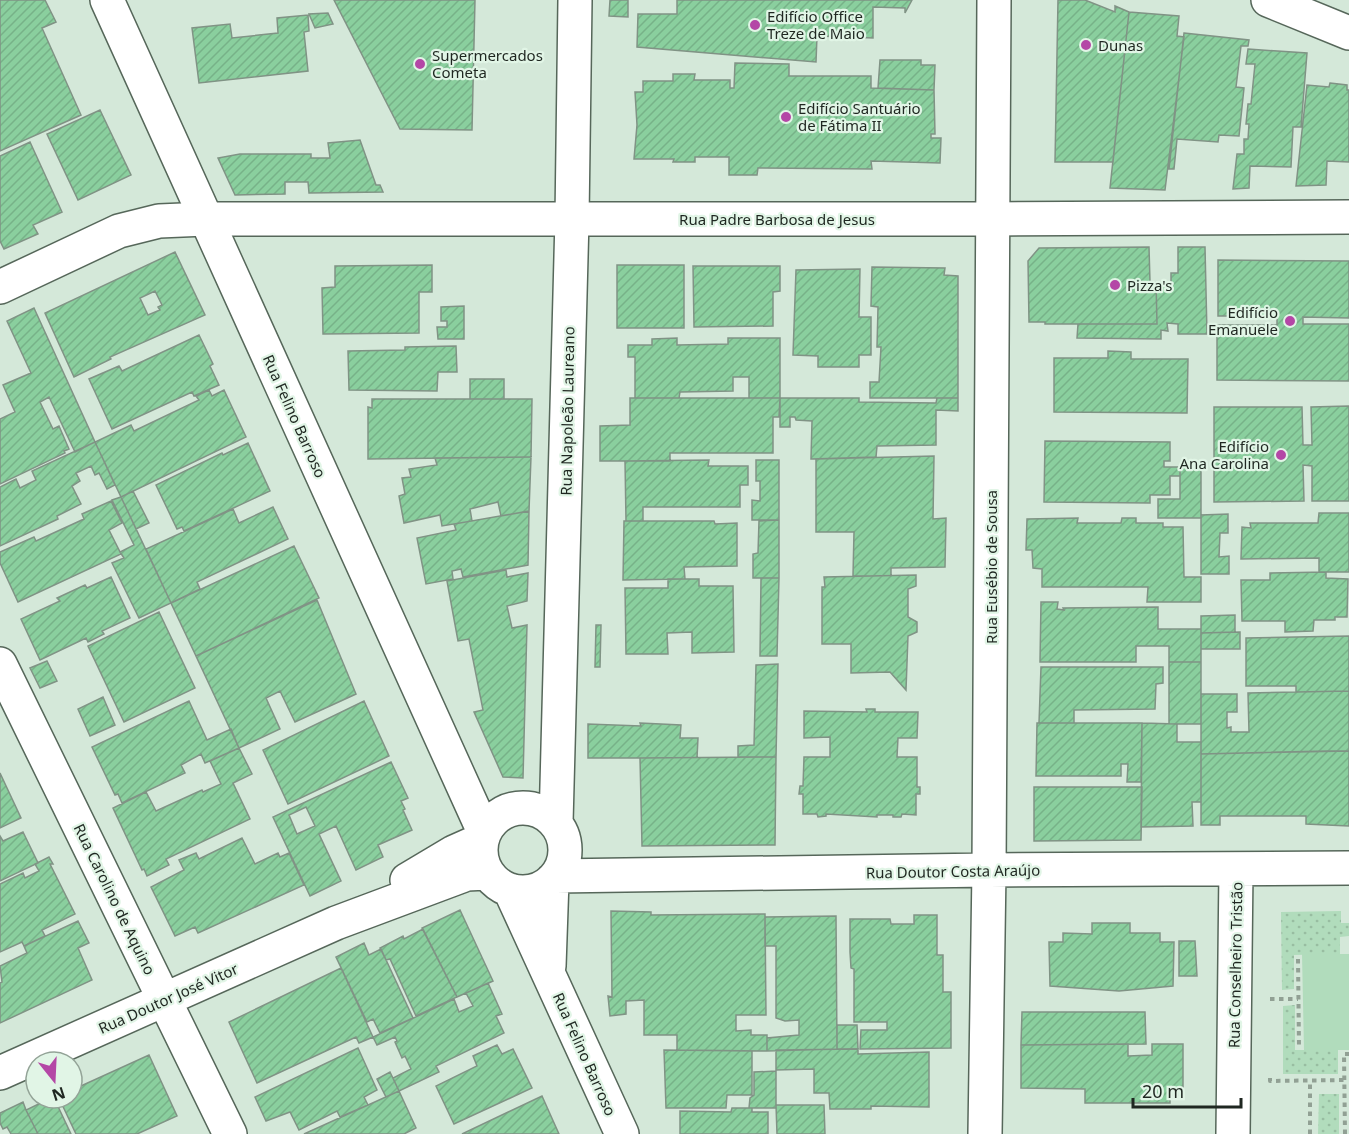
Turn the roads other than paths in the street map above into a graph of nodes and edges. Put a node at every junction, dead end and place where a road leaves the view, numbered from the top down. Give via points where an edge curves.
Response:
1 (107, 0) edge
2 (575, 0) edge
3 (994, 0) edge
4 (1268, 0) edge
5 (1349, 33) edge
6 (1349, 217) edge
7 (206, 219) junction
8 (572, 219) junction
9 (993, 219) junction
10 (0, 287) edge
11 (0, 664) edge
12 (556, 823) junction
13 (482, 836) junction
14 (1349, 868) edge
15 (1236, 869) junction
16 (989, 870) junction
17 (554, 878) junction
18 (499, 881) junction
19 (336, 922) junction
20 (549, 973) junction
21 (164, 1001) junction
22 (0, 1073) edge
23 (230, 1134) edge
24 (622, 1134) edge
25 (985, 1134) edge
26 (1233, 1134) edge

1 - 7 street, Rua Felino Barroso
2 - 8 street, Rua Napoleão Laureano
3 - 9 street, Rua Eusébio de Sousa
4 - 5 street
6 - 9 street, Rua Padre Barbosa de Jesus
7 - 8 street, Rua Padre Barbosa de Jesus
7 - 10 street, Rua Padre Barbosa de Jesus via 159,221 119,231
7 - 13 street, Rua Felino Barroso
8 - 9 street, Rua Padre Barbosa de Jesus
8 - 12 street, Rua Napoleão Laureano
9 - 16 street, Rua Eusébio de Sousa
11 - 21 street, Rua Carolino de Aquino
12 - 13 street via 532,808 518,808 492,820
12 - 17 street via 562,833 565,855
13 - 18 street via 482,862
13 - 19 street, Rua Doutor José Vitor
14 - 15 street, Rua Doutor Costa Araújo
15 - 16 street, Rua Doutor Costa Araújo
15 - 26 street, Rua Conselheiro Tristão
16 - 17 street, Rua Doutor Costa Araújo
16 - 25 street, Rua Eusébio de Sousa
17 - 18 street via 533,891
17 - 20 street, Rua Felino Barroso
18 - 19 street, Rua Doutor José Vitor via 467,874
18 - 20 street, Rua Felino Barroso
19 - 21 street, Rua Doutor José Vitor
20 - 24 street, Rua Felino Barroso
21 - 22 street, Rua Doutor José Vitor
21 - 23 street, Rua Carolino de Aquino

